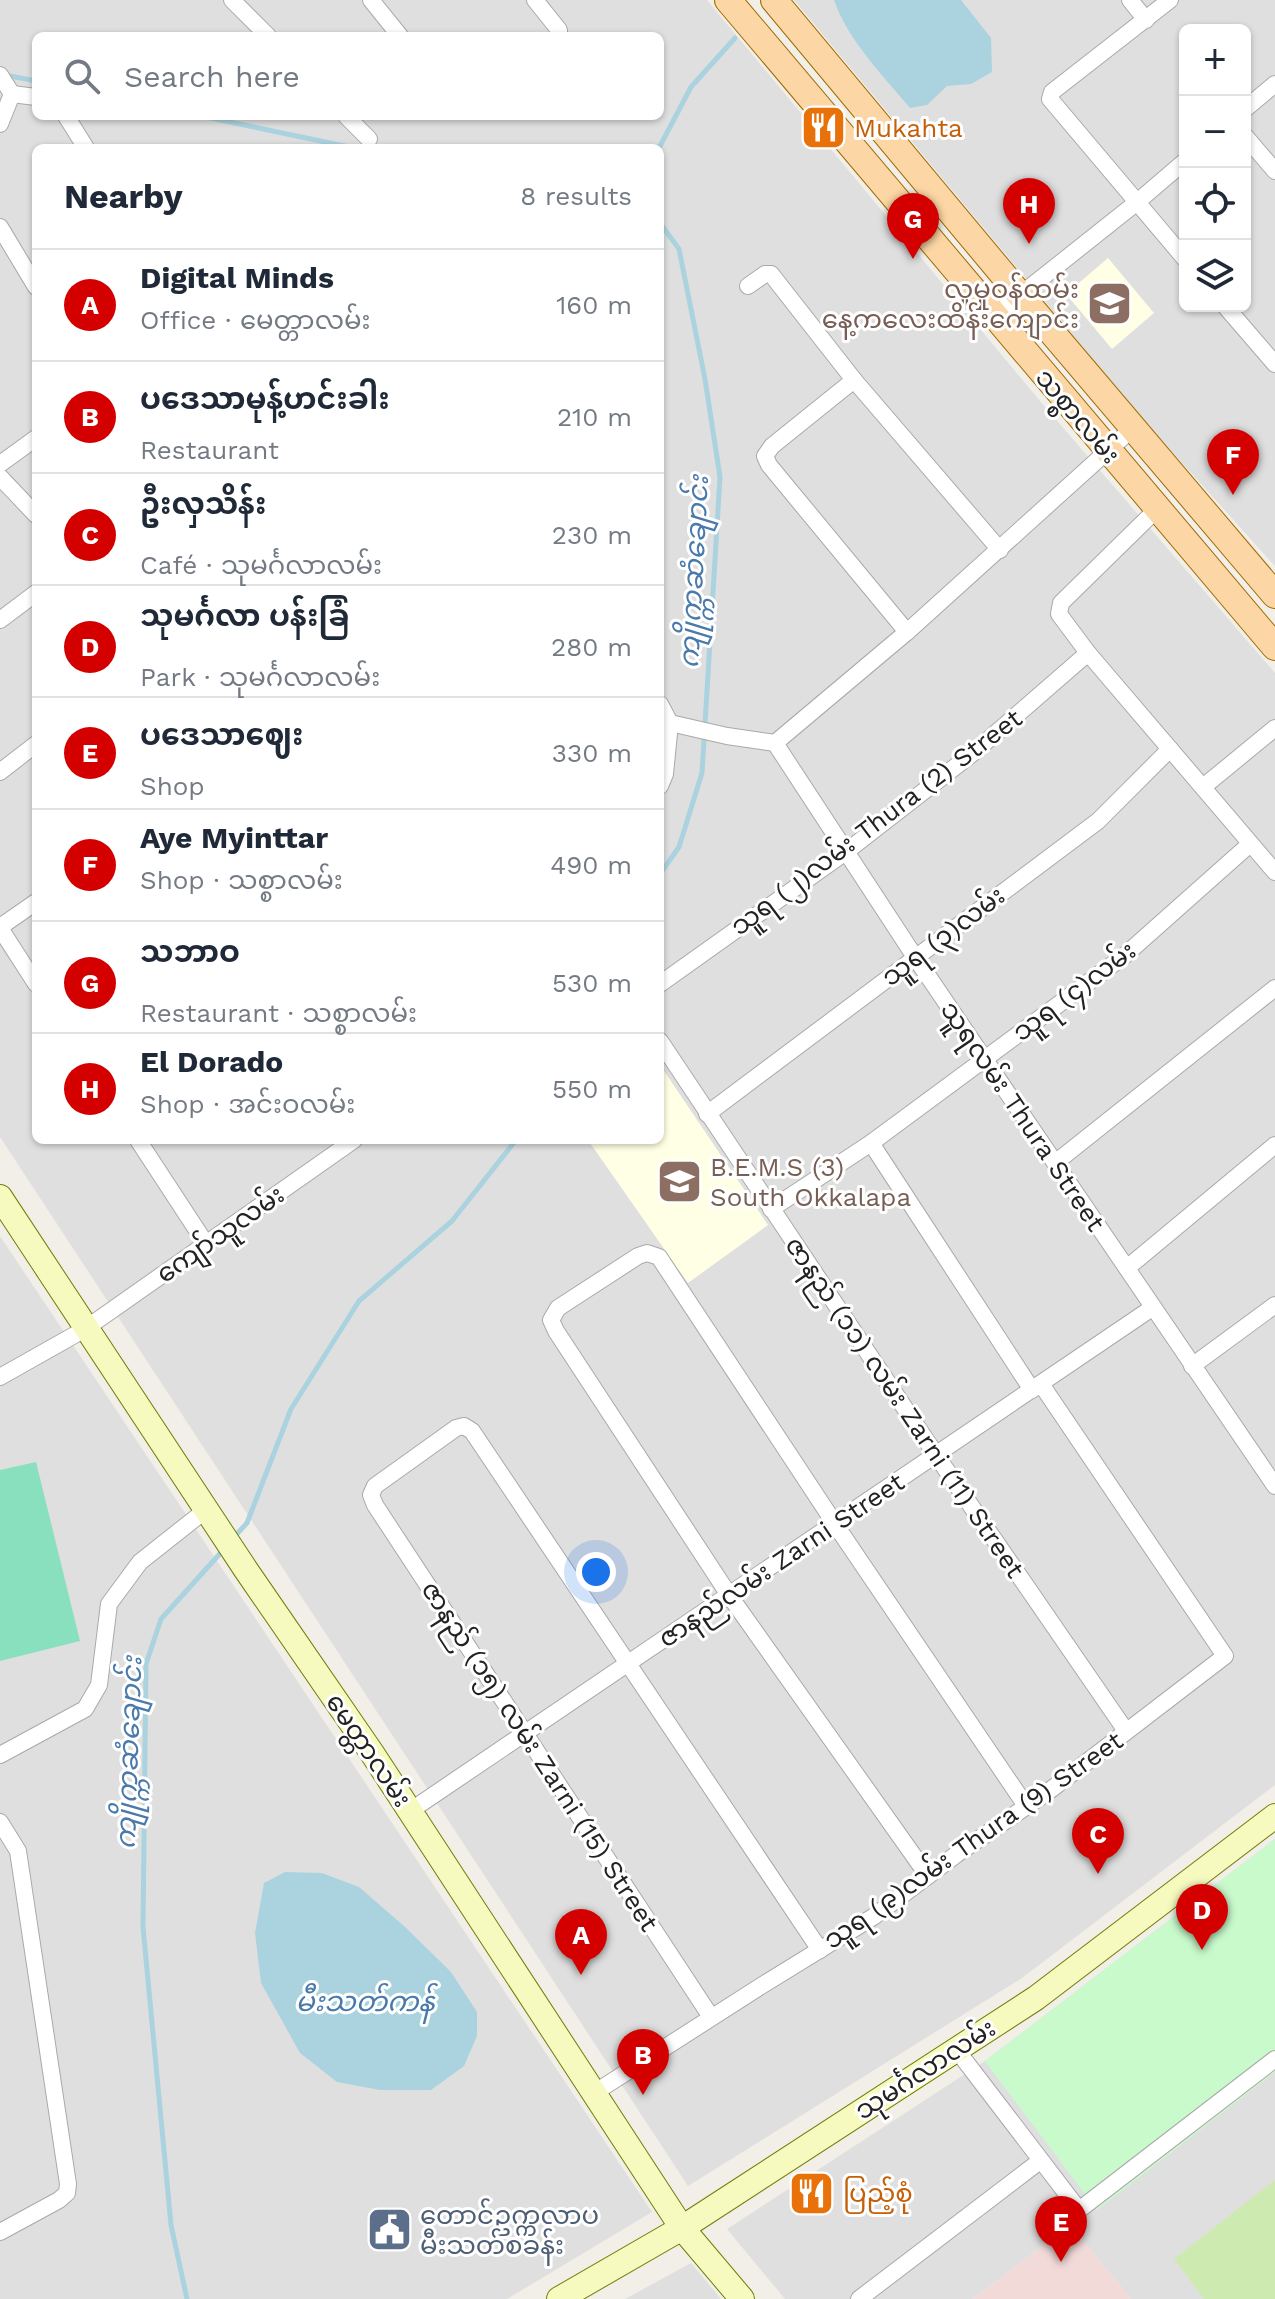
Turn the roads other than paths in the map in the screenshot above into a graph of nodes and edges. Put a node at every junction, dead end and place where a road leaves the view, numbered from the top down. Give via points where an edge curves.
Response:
1 (232, 0) edge
2 (371, 0) edge
3 (535, 0) edge
4 (728, 0) edge
5 (774, 0) edge
6 (1130, 0) edge
7 (1170, 0) edge
8 (1146, 20) junction
9 (264, 32) edge
10 (397, 32) edge
11 (559, 32) edge
12 (0, 75) edge
13 (1275, 84) edge
14 (12, 94) junction
15 (32, 96) edge
16 (1251, 104) edge
17 (68, 120) edge
18 (350, 120) edge
19 (0, 124) edge
20 (369, 139) dead end
21 (1251, 143) edge
22 (84, 144) edge
23 (1179, 166) edge
24 (1275, 171) edge
25 (1136, 203) junction
26 (0, 227) edge
27 (1179, 252) edge
28 (32, 280) edge
29 (748, 286) dead end
30 (1021, 296) junction
31 (1230, 312) edge
32 (995, 315) junction
33 (1275, 364) edge
34 (854, 380) junction
35 (1133, 428) junction
36 (32, 441) edge
37 (1109, 452) junction
38 (0, 464) edge
39 (0, 477) edge
40 (1157, 509) junction
41 (32, 511) edge
42 (1000, 550) junction
43 (1275, 595) edge
44 (32, 596) edge
45 (0, 620) edge
46 (907, 632) junction
47 (1275, 647) edge
48 (1088, 653) junction
49 (664, 712) edge
50 (670, 723) junction
51 (1275, 728) edge
52 (775, 743) junction
53 (32, 747) edge
54 (1170, 749) junction
55 (0, 772) edge
56 (664, 776) edge
57 (1203, 787) junction
58 (1250, 844) junction
59 (847, 851) junction
60 (1275, 872) edge
61 (32, 905) edge
62 (0, 928) edge
63 (915, 957) junction
64 (32, 978) edge
65 (664, 981) edge
66 (1275, 988) edge
67 (664, 1047) edge
68 (984, 1059) junction
69 (707, 1114) junction
70 (871, 1143) junction
71 (141, 1144) edge
72 (348, 1144) edge
73 (1275, 1145) edge
74 (1055, 1163) junction
75 (0, 1197) edge
76 (771, 1209) junction
77 (206, 1244) junction
78 (1127, 1268) junction
79 (1275, 1305) edge
80 (1152, 1308) junction
81 (85, 1329) junction
82 (1192, 1366) junction
83 (0, 1377) edge
84 (1037, 1387) junction
85 (936, 1455) junction
86 (1269, 1465) edge
87 (1275, 1486) edge
88 (207, 1509) junction
89 (835, 1524) junction
90 (729, 1595) junction
91 (629, 1663) junction
92 (1126, 1731) junction
93 (525, 1733) junction
94 (0, 1755) edge
95 (1026, 1806) junction
96 (410, 1811) junction
97 (1275, 1816) edge
98 (0, 1822) edge
99 (928, 1876) junction
100 (820, 1950) junction
101 (711, 2017) junction
102 (956, 2049) junction
103 (1275, 2059) edge
104 (594, 2093) junction
105 (1040, 2161) junction
106 (682, 2228) junction
107 (0, 2232) edge
108 (559, 2299) edge
109 (742, 2299) edge
110 (859, 2299) edge

1 - 9 street
2 - 10 street
3 - 11 street
4 - 32 main road, သစ္စာလမ်း
5 - 30 main road, သစ္စာလမ်း
6 - 8 street
7 - 8 street
8 - 25 street via 1052,92 1050,99
12 - 14 street
13 - 16 street
14 - 15 street
14 - 19 street
17 - 22 street
18 - 20 street
21 - 24 street
23 - 25 street
25 - 27 street
25 - 30 street
26 - 28 street
29 - 34 street via 771,274
30 - 32 street
30 - 35 main road, သစ္စာလမ်း
31 - 33 street
32 - 37 main road, သစ္စာလမ်း
34 - 42 street
34 - 46 street via 765,456
35 - 37 street
35 - 43 main road, သစ္စာလမ်း
36 - 38 street
37 - 40 main road, သစ္စာလမ်း
37 - 42 street
39 - 41 street
40 - 47 main road, သစ္စာလမ်း
40 - 48 street via 1061,603 1059,614
42 - 46 street
44 - 45 street
46 - 52 street
48 - 54 street
48 - 59 street, သူရ (၂)လမ်း Thura (2) Street via 973,753
49 - 50 street
50 - 52 street
50 - 56 street
51 - 57 street
52 - 59 street, သူရလမ်း Thura Street
53 - 55 street
54 - 57 street
54 - 63 street, သူရ (၃)လမ်း via 1098,821
57 - 58 street
58 - 60 street
58 - 68 street, သူရ (၄)လမ်း via 1124,956
59 - 63 street, သူရလမ်း Thura Street
59 - 65 street, သူရ (၂)လမ်း Thura (2) Street
61 - 62 street
62 - 64 street
63 - 68 street, သူရလမ်း Thura Street
63 - 69 street, သူရ (၃)လမ်း
66 - 74 street
67 - 69 street, ဇာနည် (၁၁) လမ်း Zarni (11) Street
68 - 70 street, သူရ (၄)လမ်း
68 - 74 street, သူရလမ်း Thura Street
69 - 76 street, ဇာနည် (၁၁) လမ်း Zarni (11) Street
70 - 76 street, သူရ (၄)လမ်း
70 - 84 street
71 - 77 street
72 - 77 street, ကျော်သူလမ်း
73 - 78 street
74 - 78 street, သူရလမ်း Thura Street
75 - 81 main road, မေတ္တာလမ်း
76 - 85 street, ဇာနည် (၁၁) လမ်း Zarni (11) Street
77 - 81 street, ကျော်သူလမ်း
78 - 80 street, သူရလမ်း Thura Street
79 - 82 street
80 - 82 street, သူရလမ်း Thura Street
80 - 84 street, ဇာနည်လမ်း Zarni Street
81 - 83 street, ကျော်သူလမ်း
81 - 88 main road, မေတ္တာလမ်း
82 - 86 street, သူရလမ်း Thura Street
84 - 85 street, ဇာနည်လမ်း Zarni Street
84 - 92 street, သူရ (၉)လမ်း Thura (9) Street via 1225,1656
85 - 89 street, ဇာနည်လမ်း Zarni Street
85 - 92 street, ဇာနည် (၁၁) လမ်း Zarni (11) Street
86 - 87 street, သူရလမ်း Thura Street
88 - 94 street via 140,1562 109,1604 99,1685 85,1709
88 - 96 main road, မေတ္တာလမ်း
89 - 90 street, ဇာနည်လမ်း Zarni Street
89 - 90 street via 659,1257 638,1256 558,1308 551,1320 556,1331
89 - 95 street
90 - 91 street, ဇာနည်လမ်း Zarni Street
90 - 99 street
91 - 93 street, ဇာနည်လမ်း Zarni Street
91 - 93 street, ဇာနည် (၁၅) လမ်း Zarni (15) Street via 472,1431 456,1428 375,1486 371,1495
91 - 100 street
92 - 95 street, သူရ (၉)လမ်း Thura (9) Street
93 - 96 street, ဇာနည်လမ်း Zarni Street
93 - 101 street, ဇာနည် (၁၅) လမ်း Zarni (15) Street
95 - 99 street, သူရ (၉)လမ်း Thura (9) Street
96 - 104 main road, မေတ္တာလမ်း
97 - 102 main road, သုမင်္ဂလာလမ်း via 1036,1998
98 - 107 street via 18,1851 68,2184 59,2200
99 - 100 street, သူရ (၉)လမ်း Thura (9) Street
100 - 101 street, သူရ (၉)လမ်း Thura (9) Street
101 - 104 street, သူရ (၉)လမ်း Thura (9) Street
102 - 105 street
102 - 106 main road, သုမင်္ဂလာလမ်း
103 - 105 street via 1079,2210
104 - 106 main road, မေတ္တာလမ်း
105 - 110 street
106 - 108 main road, သုမင်္ဂလာလမ်း
106 - 109 main road, မေတ္တာလမ်း

